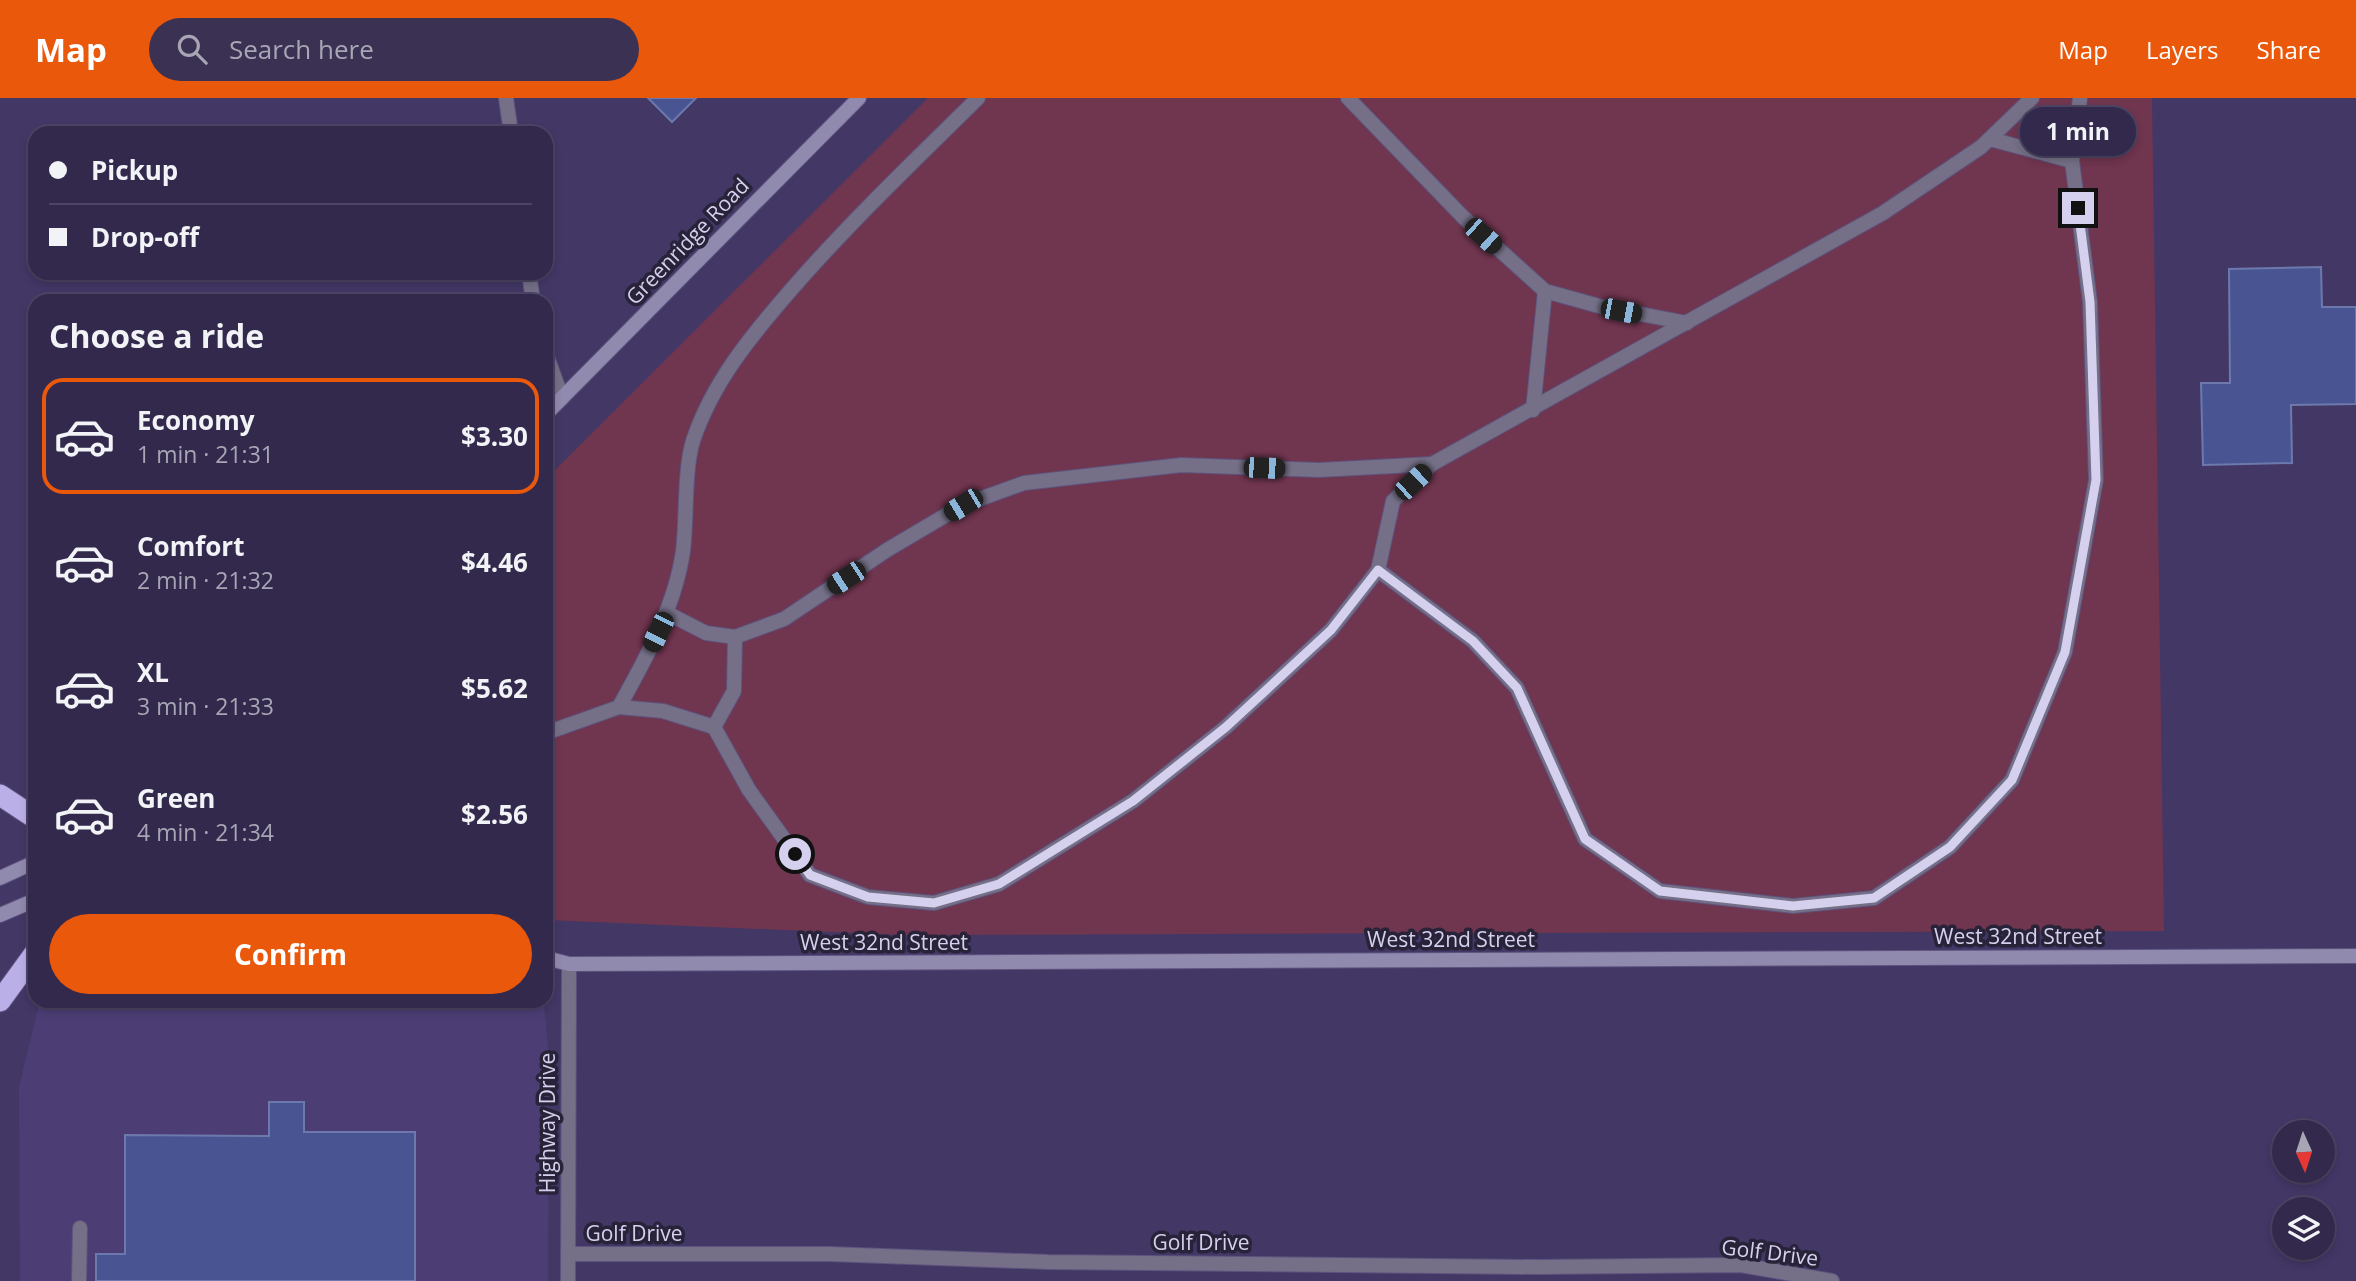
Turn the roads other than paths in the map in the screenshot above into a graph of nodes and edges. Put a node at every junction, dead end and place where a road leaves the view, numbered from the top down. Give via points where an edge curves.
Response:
1 (506, 98) edge
2 (859, 98) edge
3 (978, 98) edge
4 (1348, 98) edge
5 (2032, 98) edge
6 (2080, 98) edge
7 (510, 126) edge
8 (1990, 139) junction
9 (2072, 161) junction
10 (1545, 291) junction
11 (1687, 323) junction
12 (553, 373) edge
13 (562, 398) junction
14 (553, 407) edge
15 (1533, 410) junction
16 (1432, 464) junction
17 (1378, 570) junction
18 (667, 613) junction
19 (734, 637) junction
20 (619, 707) junction
21 (714, 727) junction
22 (553, 731) edge
23 (0, 795) edge
24 (28, 813) edge
25 (28, 865) edge
26 (0, 878) edge
27 (28, 903) edge
28 (0, 915) edge
29 (2356, 956) edge
30 (553, 960) edge
31 (28, 963) edge
32 (569, 964) junction
33 (0, 1001) edge
34 (80, 1228) dead end
35 (568, 1254) junction
36 (79, 1281) edge
37 (568, 1281) edge
38 (1832, 1281) edge

1 - 7 street
2 - 13 street, Greenridge Road
3 - 18 street via 835,240 746,342 715,391 692,443 683,553
4 - 10 street via 1463,217
5 - 8 street
6 - 9 street
8 - 9 street
8 - 11 street via 1883,213
9 - 17 street via 2090,302 2096,480 2065,652 2012,780 1950,847 1874,898 1793,906 1660,891 1585,839 1517,688 1473,641
10 - 11 street
10 - 15 street
11 - 15 street
12 - 13 street
13 - 14 street, Greenridge Road
15 - 16 street
16 - 17 street via 1393,501
16 - 19 street via 1319,470 1181,465 1024,483 963,505 784,619
17 - 21 street via 1331,630 1226,727 1133,801 999,884 934,903 868,897 810,875 749,790
18 - 19 street via 706,633
18 - 20 street
19 - 21 street via 734,691
20 - 21 street via 663,711
20 - 22 street
23 - 24 highway
25 - 26 street
27 - 28 street
29 - 32 street, West 32nd Street
30 - 32 street, West 32nd Street
31 - 33 highway
32 - 35 street, Highway Drive
34 - 36 street
35 - 37 street, Highway Drive
35 - 38 street, Golf Drive via 1538,1267 1741,1265

